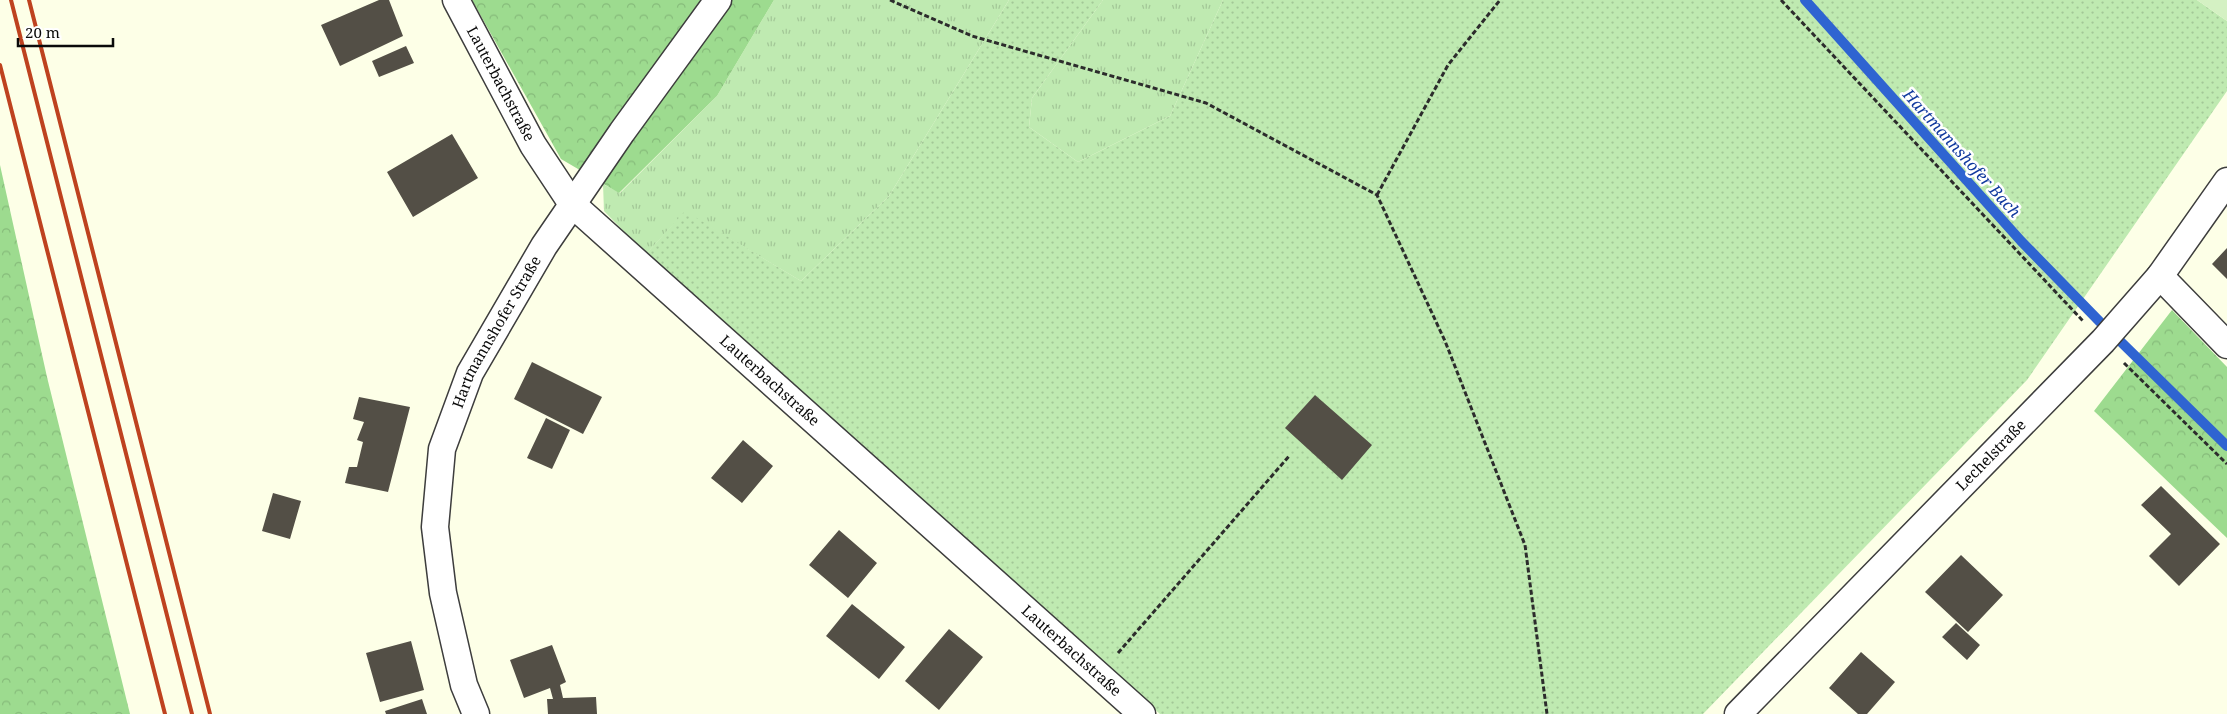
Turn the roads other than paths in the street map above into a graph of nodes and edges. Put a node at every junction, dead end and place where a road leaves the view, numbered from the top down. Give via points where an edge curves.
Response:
1 (456, 0) edge
2 (718, 0) edge
3 (2227, 181) edge
4 (572, 204) junction
5 (2160, 276) junction
6 (2227, 345) edge
7 (476, 714) edge
8 (1142, 714) edge
9 (1738, 714) edge

1 - 4 street, Lauterbachstraße via 533,145
2 - 4 street, Hartmannshofer Straße
3 - 5 street, Lechelstraße
4 - 7 street, Hartmannshofer Straße via 470,374 442,448 435,527 443,593 464,685
4 - 8 street, Lauterbachstraße
5 - 6 street
5 - 9 street, Lechelstraße via 2103,341

